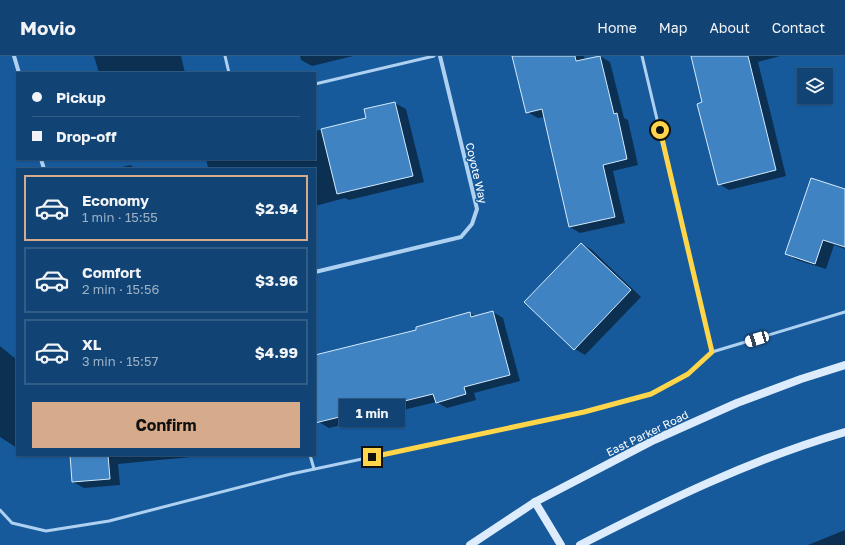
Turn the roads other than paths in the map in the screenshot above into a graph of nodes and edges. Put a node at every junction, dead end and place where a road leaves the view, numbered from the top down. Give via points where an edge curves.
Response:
1 (14, 56) edge
2 (225, 56) edge
3 (434, 56) edge
4 (440, 56) edge
5 (642, 56) edge
6 (19, 72) edge
7 (229, 72) edge
8 (316, 84) edge
9 (316, 272) edge
10 (845, 312) edge
11 (712, 352) junction
12 (845, 365) edge
13 (845, 432) edge
14 (310, 456) edge
15 (314, 469) junction
16 (535, 502) junction
17 (0, 510) edge
18 (470, 545) edge
19 (562, 545) edge
20 (580, 545) edge

1 - 6 street
2 - 7 lane
3 - 8 lane
4 - 9 street, Coyote Way via 477,209 472,224 461,237
5 - 11 lane
10 - 11 lane
11 - 15 lane via 688,374 651,394 584,412
12 - 16 main road, East Parker Road via 737,403 654,440
13 - 20 main road via 815,441 683,493
14 - 15 lane
15 - 17 lane via 109,521 46,531 12,523
16 - 18 main road, East Parker Road
16 - 19 main road

